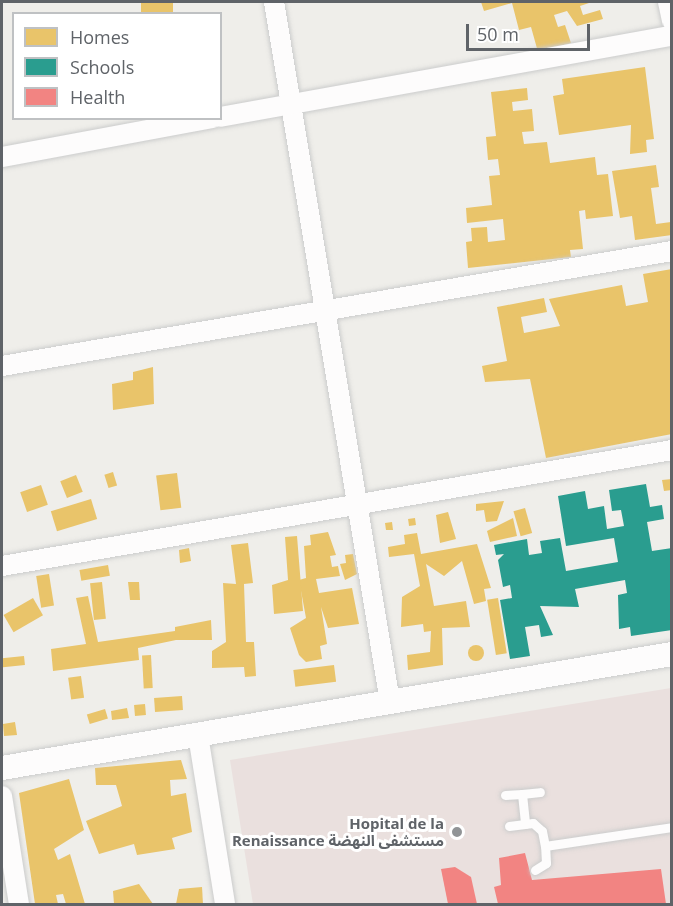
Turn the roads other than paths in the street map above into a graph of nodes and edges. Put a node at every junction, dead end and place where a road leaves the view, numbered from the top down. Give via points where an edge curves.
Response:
1 (274, 2) edge
2 (668, 2) edge
3 (672, 21) edge
4 (672, 36) edge
5 (293, 104) junction
6 (222, 117) edge
7 (201, 120) edge
8 (2, 157) edge
9 (672, 251) edge
10 (328, 309) junction
11 (2, 366) edge
12 (672, 450) edge
13 (359, 501) junction
14 (2, 566) edge
15 (672, 654) edge
16 (390, 702) junction
17 (198, 735) junction
18 (2, 768) edge
19 (540, 792) dead end
20 (522, 794) junction
21 (505, 795) dead end
22 (2, 796) edge
23 (525, 824) junction
24 (509, 826) dead end
25 (672, 827) edge
26 (545, 846) junction
27 (535, 870) dead end
28 (20, 904) edge
29 (225, 904) edge

1 - 5 street
2 - 3 street
4 - 5 street
5 - 6 street
5 - 10 street
7 - 8 street
9 - 10 street
10 - 11 street
10 - 13 street
12 - 13 street
13 - 14 street
13 - 16 street
15 - 16 street
16 - 17 street
17 - 18 street
17 - 29 street
19 - 20 lane
20 - 21 lane
20 - 23 lane
22 - 28 street
23 - 24 lane
23 - 26 lane via 538,826
25 - 26 lane
26 - 27 lane via 546,863

